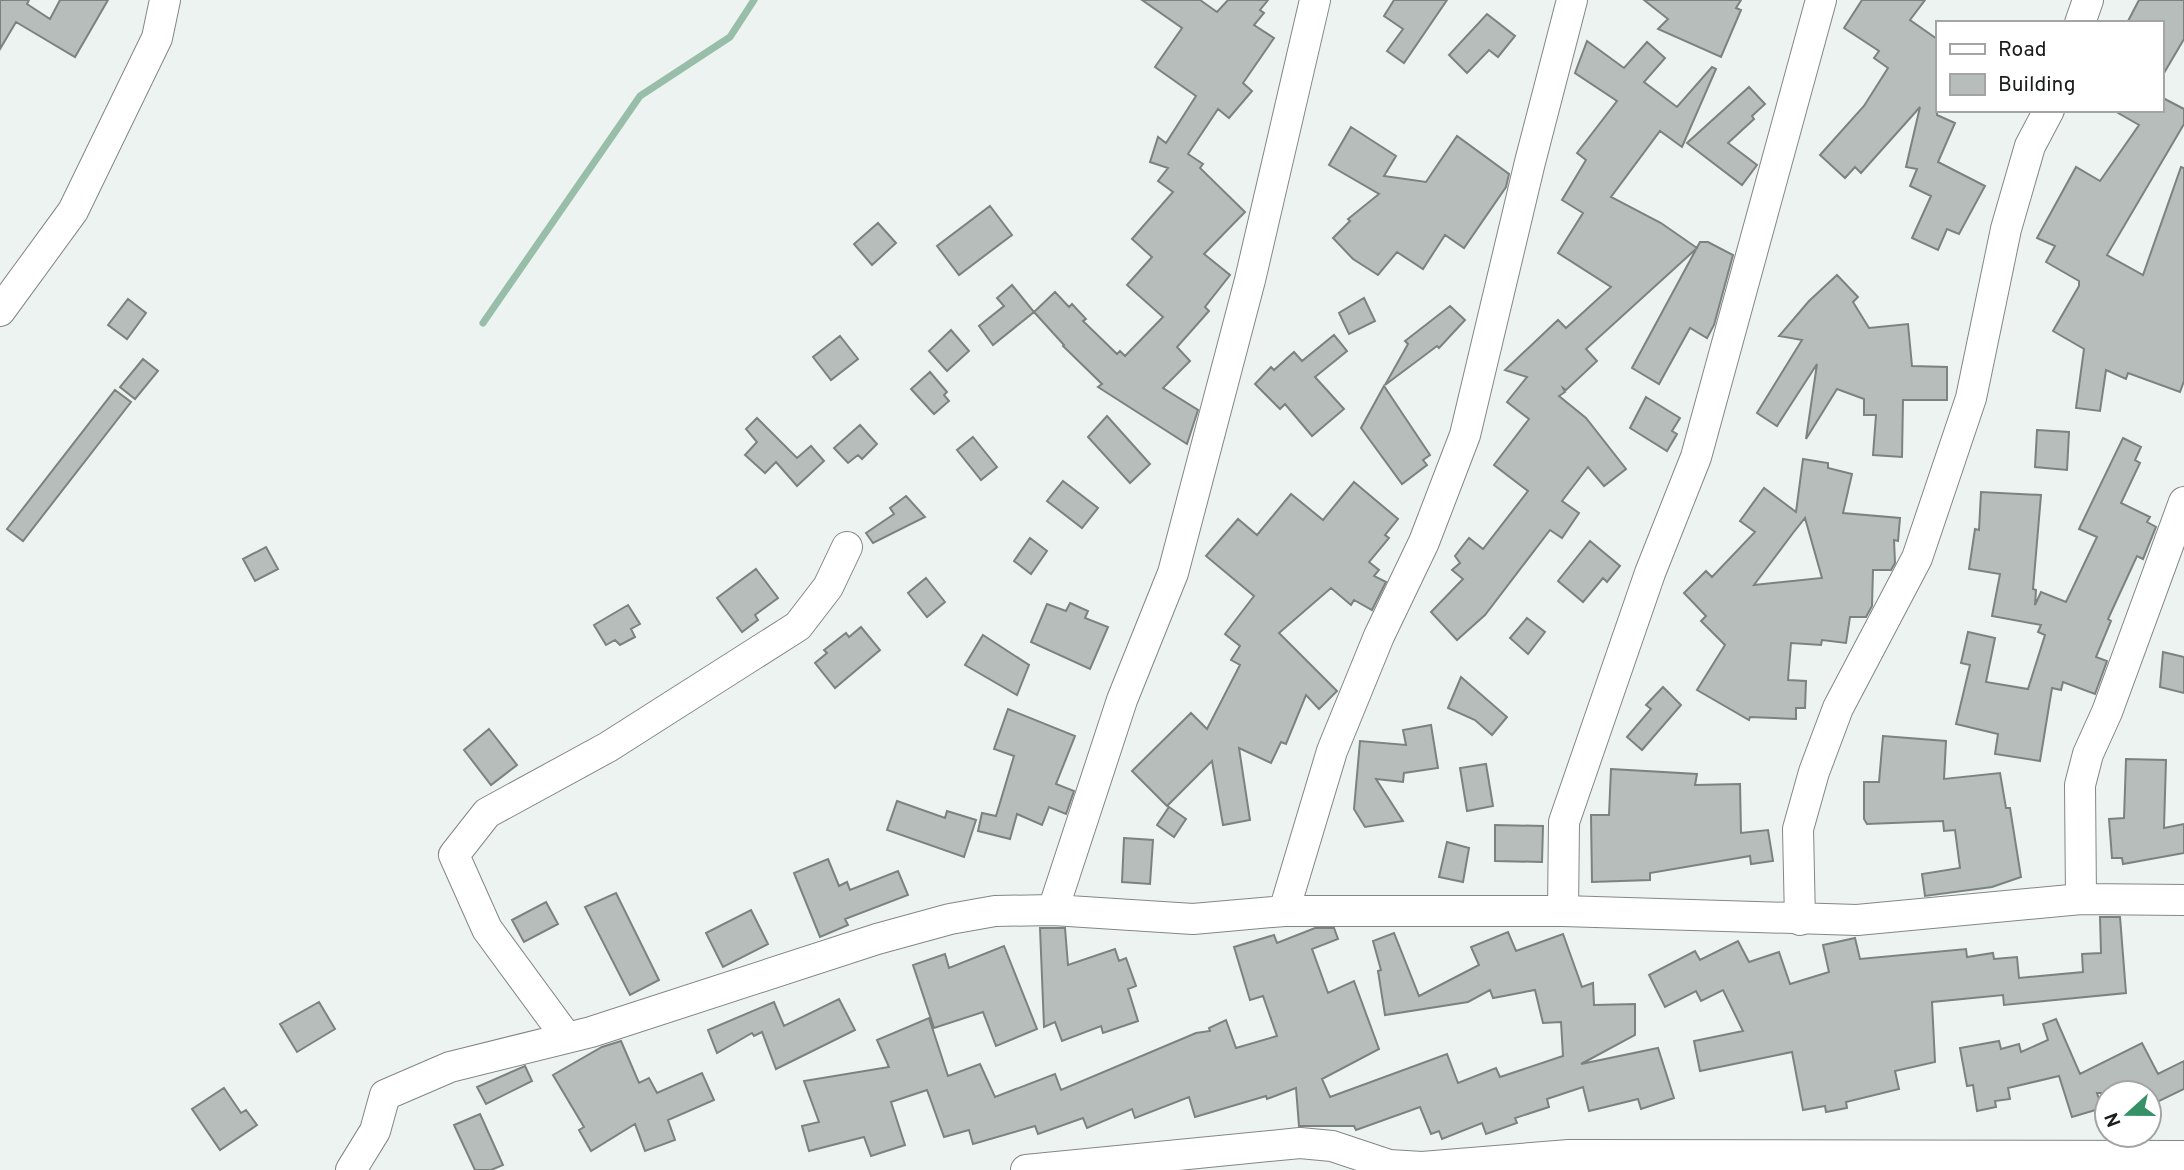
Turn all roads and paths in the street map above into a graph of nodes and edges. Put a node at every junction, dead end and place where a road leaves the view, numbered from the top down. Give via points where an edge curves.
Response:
1 (165, 0) edge
2 (1315, 0) edge
3 (1572, 0) edge
4 (1821, 0) edge
5 (2088, 0) edge
6 (2081, 21) edge
7 (2048, 112) edge
8 (0, 311) edge
9 (2184, 502) edge
10 (847, 547) dead end
11 (2081, 899) junction
12 (2184, 900) edge
13 (1052, 911) junction
14 (1284, 911) junction
15 (1563, 911) junction
16 (1800, 920) junction
17 (567, 1038) junction
18 (2184, 1156) edge
19 (351, 1170) edge
20 (1027, 1170) edge

1 - 8 street via 158,38 73,211
2 - 13 street via 1250,280 1173,573 1122,700
3 - 14 street via 1465,435 1424,542 1332,751
4 - 15 street via 1696,457 1650,573 1564,822
5 - 6 street
7 - 16 street via 2030,146 2006,229 1971,398 1917,558 1838,708 1814,772 1798,829
9 - 11 street via 2083,774 2078,817
10 - 17 street via 828,587 798,626 608,747 487,813 454,855 487,929
11 - 12 street
11 - 16 street via 1857,920
13 - 14 street via 1193,919
13 - 17 street via 995,911 950,919
14 - 15 street
15 - 16 street
17 - 19 street via 450,1067 385,1095 375,1131
18 - 20 street via 1569,1155 1422,1167 1389,1165 1332,1146 1300,1143

